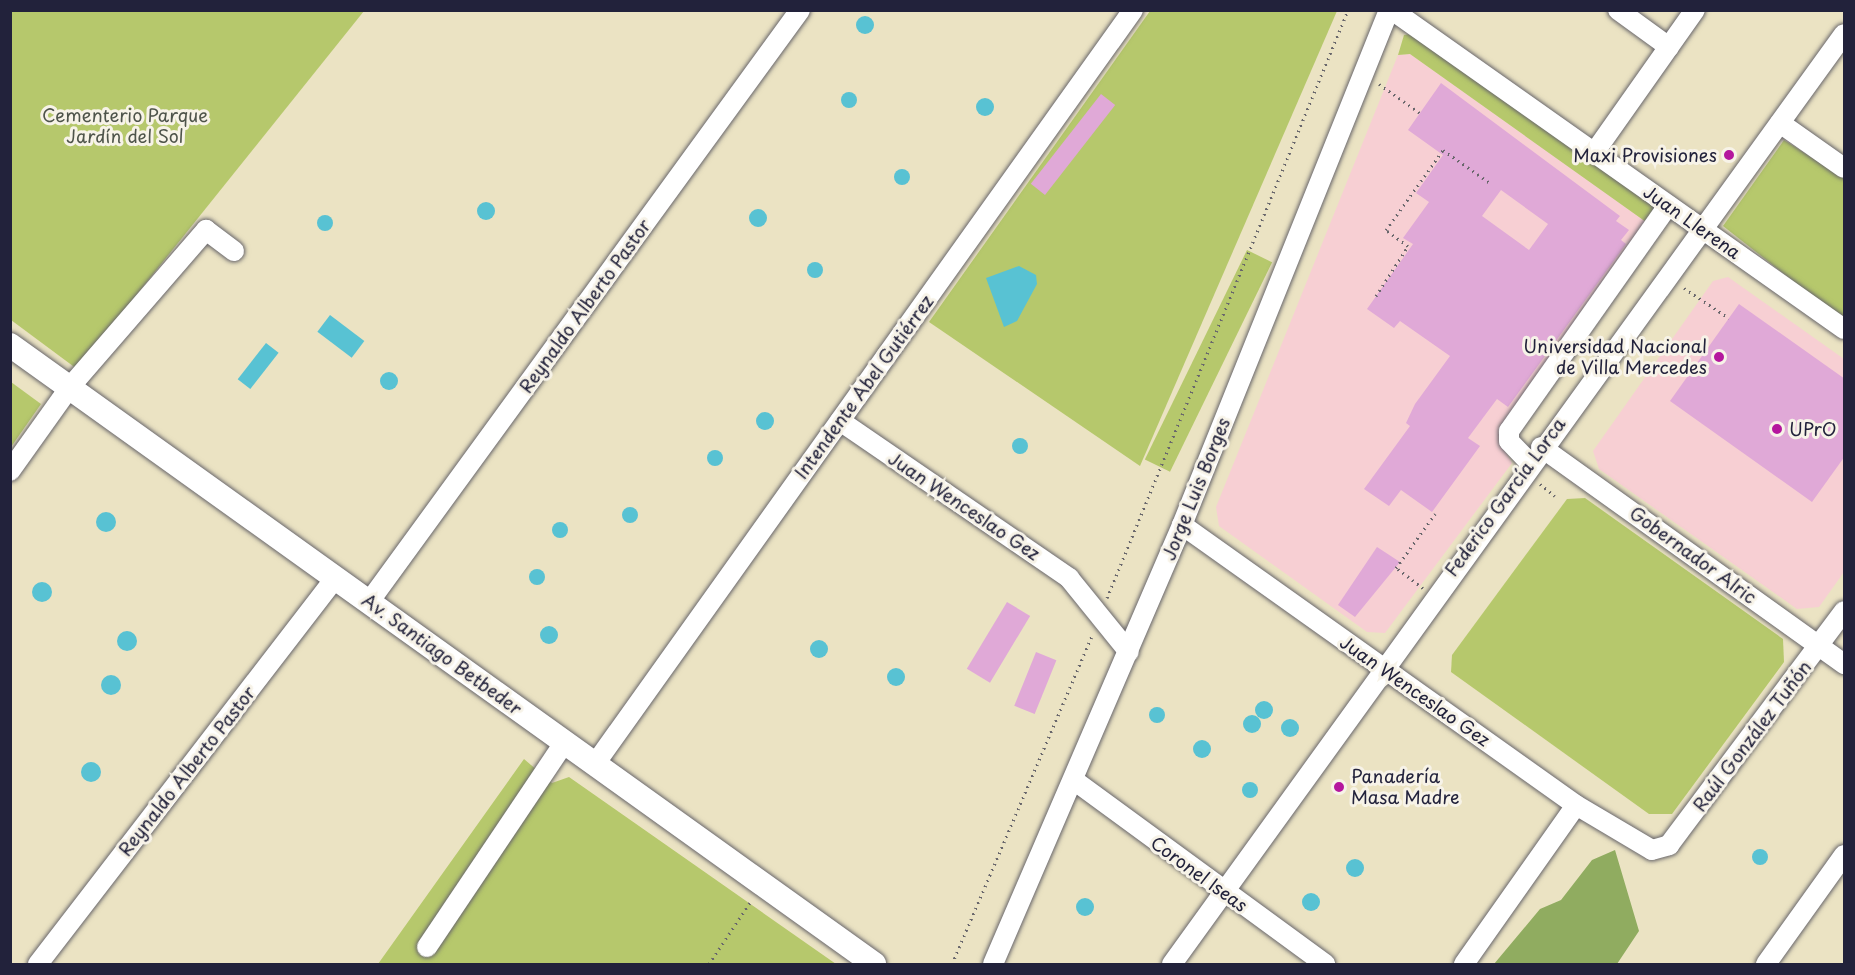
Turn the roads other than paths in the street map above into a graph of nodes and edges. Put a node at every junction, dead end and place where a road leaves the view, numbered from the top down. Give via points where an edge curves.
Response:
1 (800, 10) edge
2 (1132, 10) edge
3 (1371, 10) edge
4 (1618, 10) edge
5 (1695, 10) edge
6 (1388, 16) edge
7 (1845, 34) edge
8 (1669, 47) junction
9 (1780, 123) junction
10 (1594, 153) junction
11 (1845, 168) edge
12 (1668, 206) junction
13 (1702, 230) junction
14 (234, 251) dead end
15 (1845, 329) edge
16 (10, 345) edge
17 (70, 387) junction
18 (840, 421) junction
19 (1541, 447) junction
20 (1530, 464) junction
21 (10, 471) edge
22 (1182, 525) junction
23 (336, 578) junction
24 (369, 602) junction
25 (1845, 611) edge
26 (1820, 646) junction
27 (1129, 652) junction
28 (1845, 664) edge
29 (1382, 668) junction
30 (565, 742) junction
31 (595, 764) junction
32 (1075, 781) junction
33 (1576, 805) junction
34 (1652, 850) joint
35 (1845, 855) edge
36 (1223, 892) junction
37 (427, 947) dead end
38 (38, 964) edge
39 (874, 964) edge
40 (993, 964) edge
41 (1172, 964) edge
42 (1325, 964) edge
43 (1464, 964) edge
44 (1766, 964) edge

1 - 24 street, Reynaldo Alberto Pastor
2 - 18 street, Intendente Abel Gutiérrez
3 - 6 street, Juan Llerena
4 - 8 street
5 - 8 street
6 - 10 street, Juan Llerena
6 - 22 street, Jorge Luis Borges
7 - 9 street, Federico García Lorca
8 - 10 street
9 - 11 street
9 - 13 street, Federico García Lorca
10 - 12 street, Juan Llerena
12 - 13 street, Juan Llerena
12 - 20 street via 1509,431 1509,441
13 - 15 street, Juan Llerena
13 - 19 street, Federico García Lorca
14 - 17 street via 206,230
16 - 17 main road, Av. Santiago Betbeder
17 - 21 street
17 - 23 main road, Av. Santiago Betbeder
18 - 27 street, Juan Wenceslao Gez via 1069,578
18 - 31 street, Intendente Abel Gutiérrez
19 - 20 street, Federico García Lorca
19 - 26 street, Gobernador Alric
20 - 29 street, Federico García Lorca
22 - 27 street, Jorge Luis Borges
22 - 29 street, Juan Wenceslao Gez
23 - 24 main road, Av. Santiago Betbeder
23 - 38 street, Reynaldo Alberto Pastor
24 - 30 main road, Av. Santiago Betbeder
25 - 26 street, Raúl González Tuñón
26 - 28 street, Gobernador Alric
26 - 34 street, Raúl González Tuñón via 1669,845
27 - 32 street, Jorge Luis Borges
29 - 33 street, Juan Wenceslao Gez
29 - 36 street, Federico García Lorca
30 - 31 main road, Av. Santiago Betbeder
30 - 37 street
31 - 39 main road, Av. Santiago Betbeder
32 - 36 street, Coronel Iseas
32 - 40 street, Jorge Luis Borges
33 - 34 street, Juan Wenceslao Gez
33 - 43 street
35 - 44 street
36 - 41 street, Federico García Lorca
36 - 42 street, Coronel Iseas

